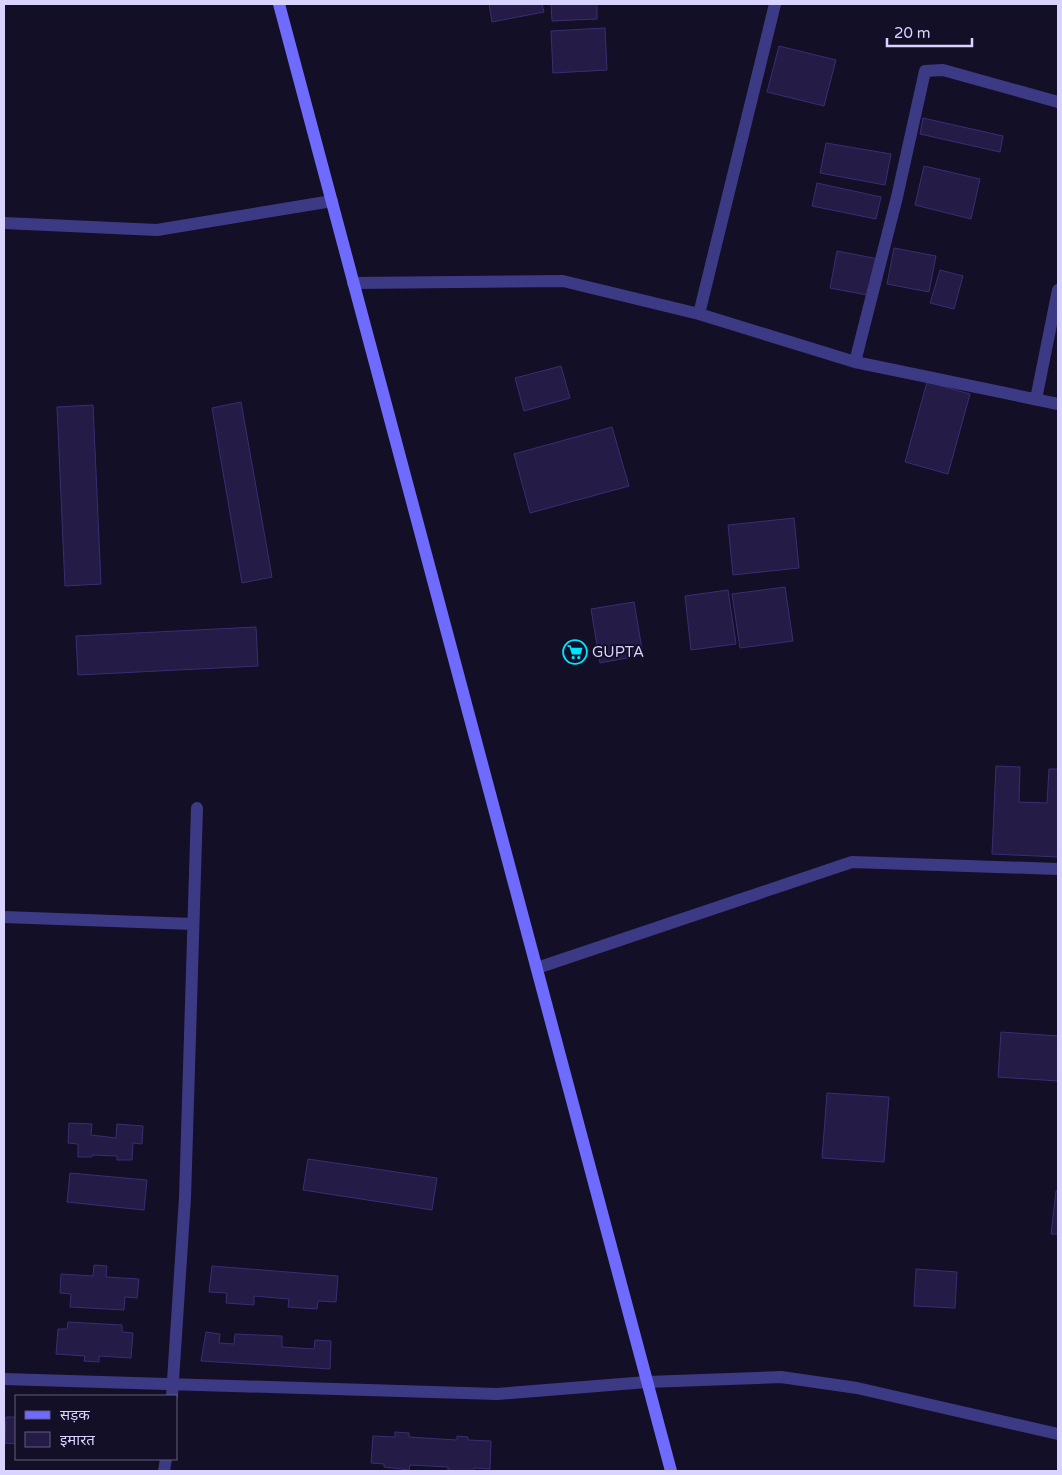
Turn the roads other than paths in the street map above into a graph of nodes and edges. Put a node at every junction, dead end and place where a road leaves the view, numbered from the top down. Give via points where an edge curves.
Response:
1 (279, 4) edge
2 (775, 4) edge
3 (1058, 102) edge
4 (332, 201) junction
5 (4, 222) edge
6 (354, 282) junction
7 (1058, 290) edge
8 (699, 314) junction
9 (855, 362) junction
10 (1036, 400) junction
11 (1058, 404) edge
12 (197, 808) dead end
13 (1058, 868) edge
14 (4, 917) edge
15 (193, 924) junction
16 (536, 968) junction
17 (4, 1379) edge
18 (647, 1382) junction
19 (172, 1390) edge
20 (1058, 1434) edge
21 (671, 1471) edge

1 - 4 main road
2 - 8 street
3 - 9 street via 943,70 925,71
4 - 5 street via 157,230
4 - 6 main road
6 - 8 street via 563,281
6 - 16 main road
7 - 10 street
8 - 9 street
9 - 10 street
10 - 11 street
12 - 15 street
13 - 16 street via 852,862
14 - 15 street
15 - 19 street via 185,1198
16 - 18 main road
17 - 19 street
18 - 19 street via 497,1394
18 - 20 street via 781,1377 857,1388
18 - 21 main road

